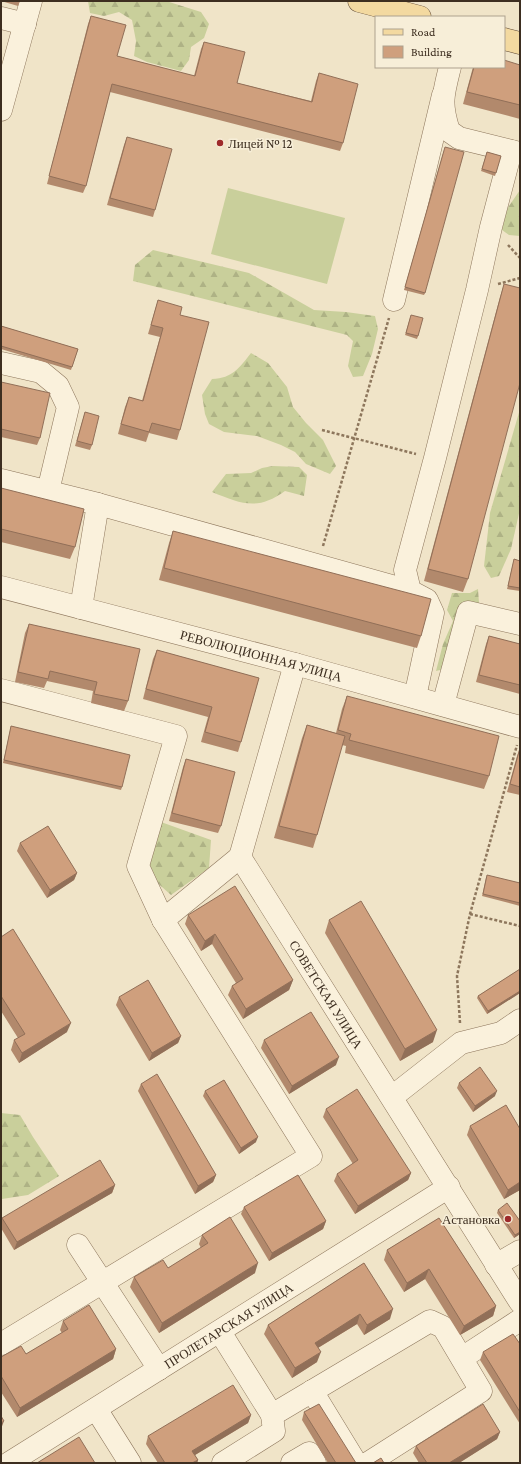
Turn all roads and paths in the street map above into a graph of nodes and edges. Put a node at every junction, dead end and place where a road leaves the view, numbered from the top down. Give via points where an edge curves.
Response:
1 (31, 1) edge
2 (359, 1) edge
3 (416, 16) edge
4 (1, 18) edge
5 (25, 24) junction
6 (505, 38) edge
7 (520, 43) edge
8 (450, 68) edge
9 (6, 71) edge
10 (443, 95) junction
11 (1, 110) edge
12 (515, 152) edge
13 (394, 300) joint
14 (1, 364) edge
15 (322, 430) dead end
16 (354, 438) junction
17 (435, 458) junction
18 (1, 480) edge
19 (48, 491) junction
20 (98, 504) junction
21 (317, 565) junction
22 (1, 587) edge
23 (410, 590) junction
24 (81, 608) junction
25 (520, 624) edge
26 (295, 664) junction
27 (1, 690) edge
28 (415, 697) junction
29 (443, 705) junction
30 (519, 734) edge
31 (240, 857) junction
32 (470, 914) junction
33 (163, 920) junction
34 (520, 926) edge
35 (520, 1020) edge
36 (461, 1043) junction
37 (392, 1097) junction
38 (448, 1187) junction
39 (78, 1245) dead end
40 (520, 1251) edge
41 (496, 1265) junction
42 (103, 1283) junction
43 (520, 1302) edge
44 (520, 1320) edge
45 (220, 1332) junction
46 (1, 1344) edge
47 (462, 1358) junction
48 (159, 1369) junction
49 (312, 1391) junction
50 (96, 1409) junction
51 (272, 1415) junction
52 (9, 1463) edge
53 (130, 1463) edge
54 (223, 1463) edge
55 (292, 1463) edge
56 (315, 1463) edge
57 (356, 1463) edge
58 (368, 1463) edge

1 - 5 street
2 - 3 main road
4 - 5 street
5 - 9 street
6 - 7 main road
8 - 10 street
9 - 11 street
10 - 12 street via 443,108 449,131 459,138
10 - 13 street
12 - 17 street via 491,227
13 - 16 path
14 - 19 street via 41,372 58,386 68,407
15 - 16 path
16 - 17 path
16 - 21 path
17 - 23 street via 404,570
18 - 19 street
19 - 20 street
20 - 21 street
20 - 24 street
21 - 23 street
22 - 24 street, РЕВОЛЮЦИОННАЯ УЛИЦА
23 - 28 street via 427,600 433,613
24 - 26 street, РЕВОЛЮЦИОННАЯ УЛИЦА
25 - 29 street via 468,612
26 - 28 street, РЕВОЛЮЦИОННАЯ УЛИЦА
26 - 31 street
27 - 33 street via 176,736 138,866
28 - 29 street, РЕВОЛЮЦИОННАЯ УЛИЦА
29 - 30 street, РЕВОЛЮЦИОННАЯ УЛИЦА
30 - 32 path
31 - 33 street
31 - 37 street, СОВЕТСКАЯ УЛИЦА
32 - 34 path
32 - 36 path via 457,976
33 - 42 street via 311,1156
35 - 36 street via 501,1033
36 - 37 street
37 - 38 street, СОВЕТСКАЯ УЛИЦА
38 - 41 street, СОВЕТСКАЯ УЛИЦА
38 - 45 street, ПРОЛЕТАРСКАЯ УЛИЦА
39 - 42 street
40 - 41 street
41 - 43 street, СОВЕТСКАЯ УЛИЦА
42 - 46 street
42 - 48 street
44 - 47 street
45 - 48 street, ПРОЛЕТАРСКАЯ УЛИЦА
45 - 51 street
47 - 49 street via 443,1327 430,1321
47 - 58 street via 481,1391
48 - 50 street, ПРОЛЕТАРСКАЯ УЛИЦА
49 - 51 street
49 - 57 street
50 - 52 street, ПРОЛЕТАРСКАЯ УЛИЦА
50 - 53 street
51 - 54 street via 274,1431
55 - 56 street via 309,1453

